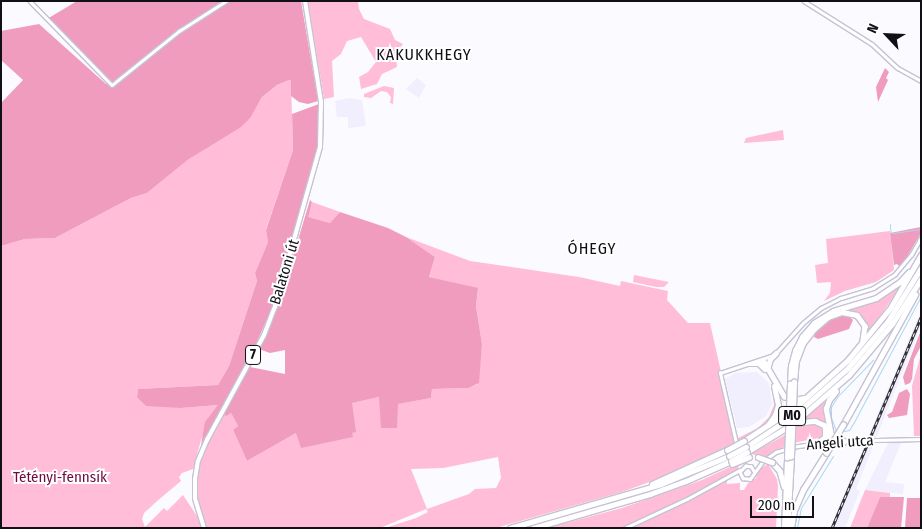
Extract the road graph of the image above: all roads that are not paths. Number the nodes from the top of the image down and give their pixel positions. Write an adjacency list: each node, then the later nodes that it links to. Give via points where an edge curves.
1 (30, 1): 2 (street, via 112,85 179,31)
2 (226, 1)
3 (305, 1): 42 (main road, Balatoni út / 7, via 321,102 320,147 276,307 198,462 194,492)
4 (804, 1): 5 (street, via 872,44 898,68)
5 (921, 82)
6 (921, 238): 12 (street, via 895,274 873,288 821,308)
7 (921, 255): 11 (highway, via 891,307); 18 (highway, via 900,282 876,298 833,311 814,324 795,351 791,366)
8 (921, 268): 30 (highway, M0, via 888,320 848,368)
9 (921, 280): 19 (highway, M0, via 882,337)
10 (921, 284): 41 (highway, bridge)
11 (860, 346): 18 (highway, via 865,329 859,317 846,312 828,317 804,341 796,358); 20 (highway)
12 (776, 353): 13 (street); 15 (highway, via 768,362)
13 (763, 360): 14 (street); 15 (highway)
14 (750, 364): 15 (highway, via 760,364); 16 (street)
15 (767, 369): 20 (highway, via 782,393 791,399 802,399); 24 (highway, via 777,393 778,405 773,419)
16 (728, 371): 17 (street); 17 (street, via 720,373)
17 (722, 381): 29 (street)
18 (792, 383): 31 (highway, bridge)
19 (841, 384): 21 (highway, M0); 23 (highway, via 826,406)
20 (820, 387): 24 (highway)
21 (794, 423): 22 (highway, via 812,420); 30 (highway, M0)
22 (824, 425): 26 (highway); 28 (highway, via 825,434)
23 (830, 429): 26 (highway); 27 (highway)
24 (759, 433): 39 (highway, bridge)
25 (921, 439): 27 (street, Angeli utca)
26 (832, 441): 27 (street, Angeli utca); 28 (street, Angeli utca)
27 (844, 441)
28 (819, 442): 33 (street, Angeli utca, via 787,448)
29 (736, 443)
30 (747, 452): 32 (highway, M0, bridge); 40 (highway, bridge, via 772,462 782,474)
31 (789, 458): 40 (highway); 41 (highway)
32 (731, 460): 39 (highway, M0); 44 (highway, M0, via 650,494)
33 (763, 461): 34 (street, Angeli utca); 36 (street, Angeli utca)
34 (749, 466): 35 (street, Angeli utca); 35 (street, via 742,460); 36 (street)
35 (741, 469): 37 (street); 38 (street)
36 (754, 472): 38 (street, via 748,480)
37 (728, 476): 38 (street); 45 (street)
38 (740, 476)
39 (635, 492): 43 (highway, M0)
40 (785, 502): 46 (highway)
41 (791, 511): 46 (highway)
42 (204, 528)
43 (510, 528)
44 (533, 528)
45 (625, 528)
46 (788, 528)

